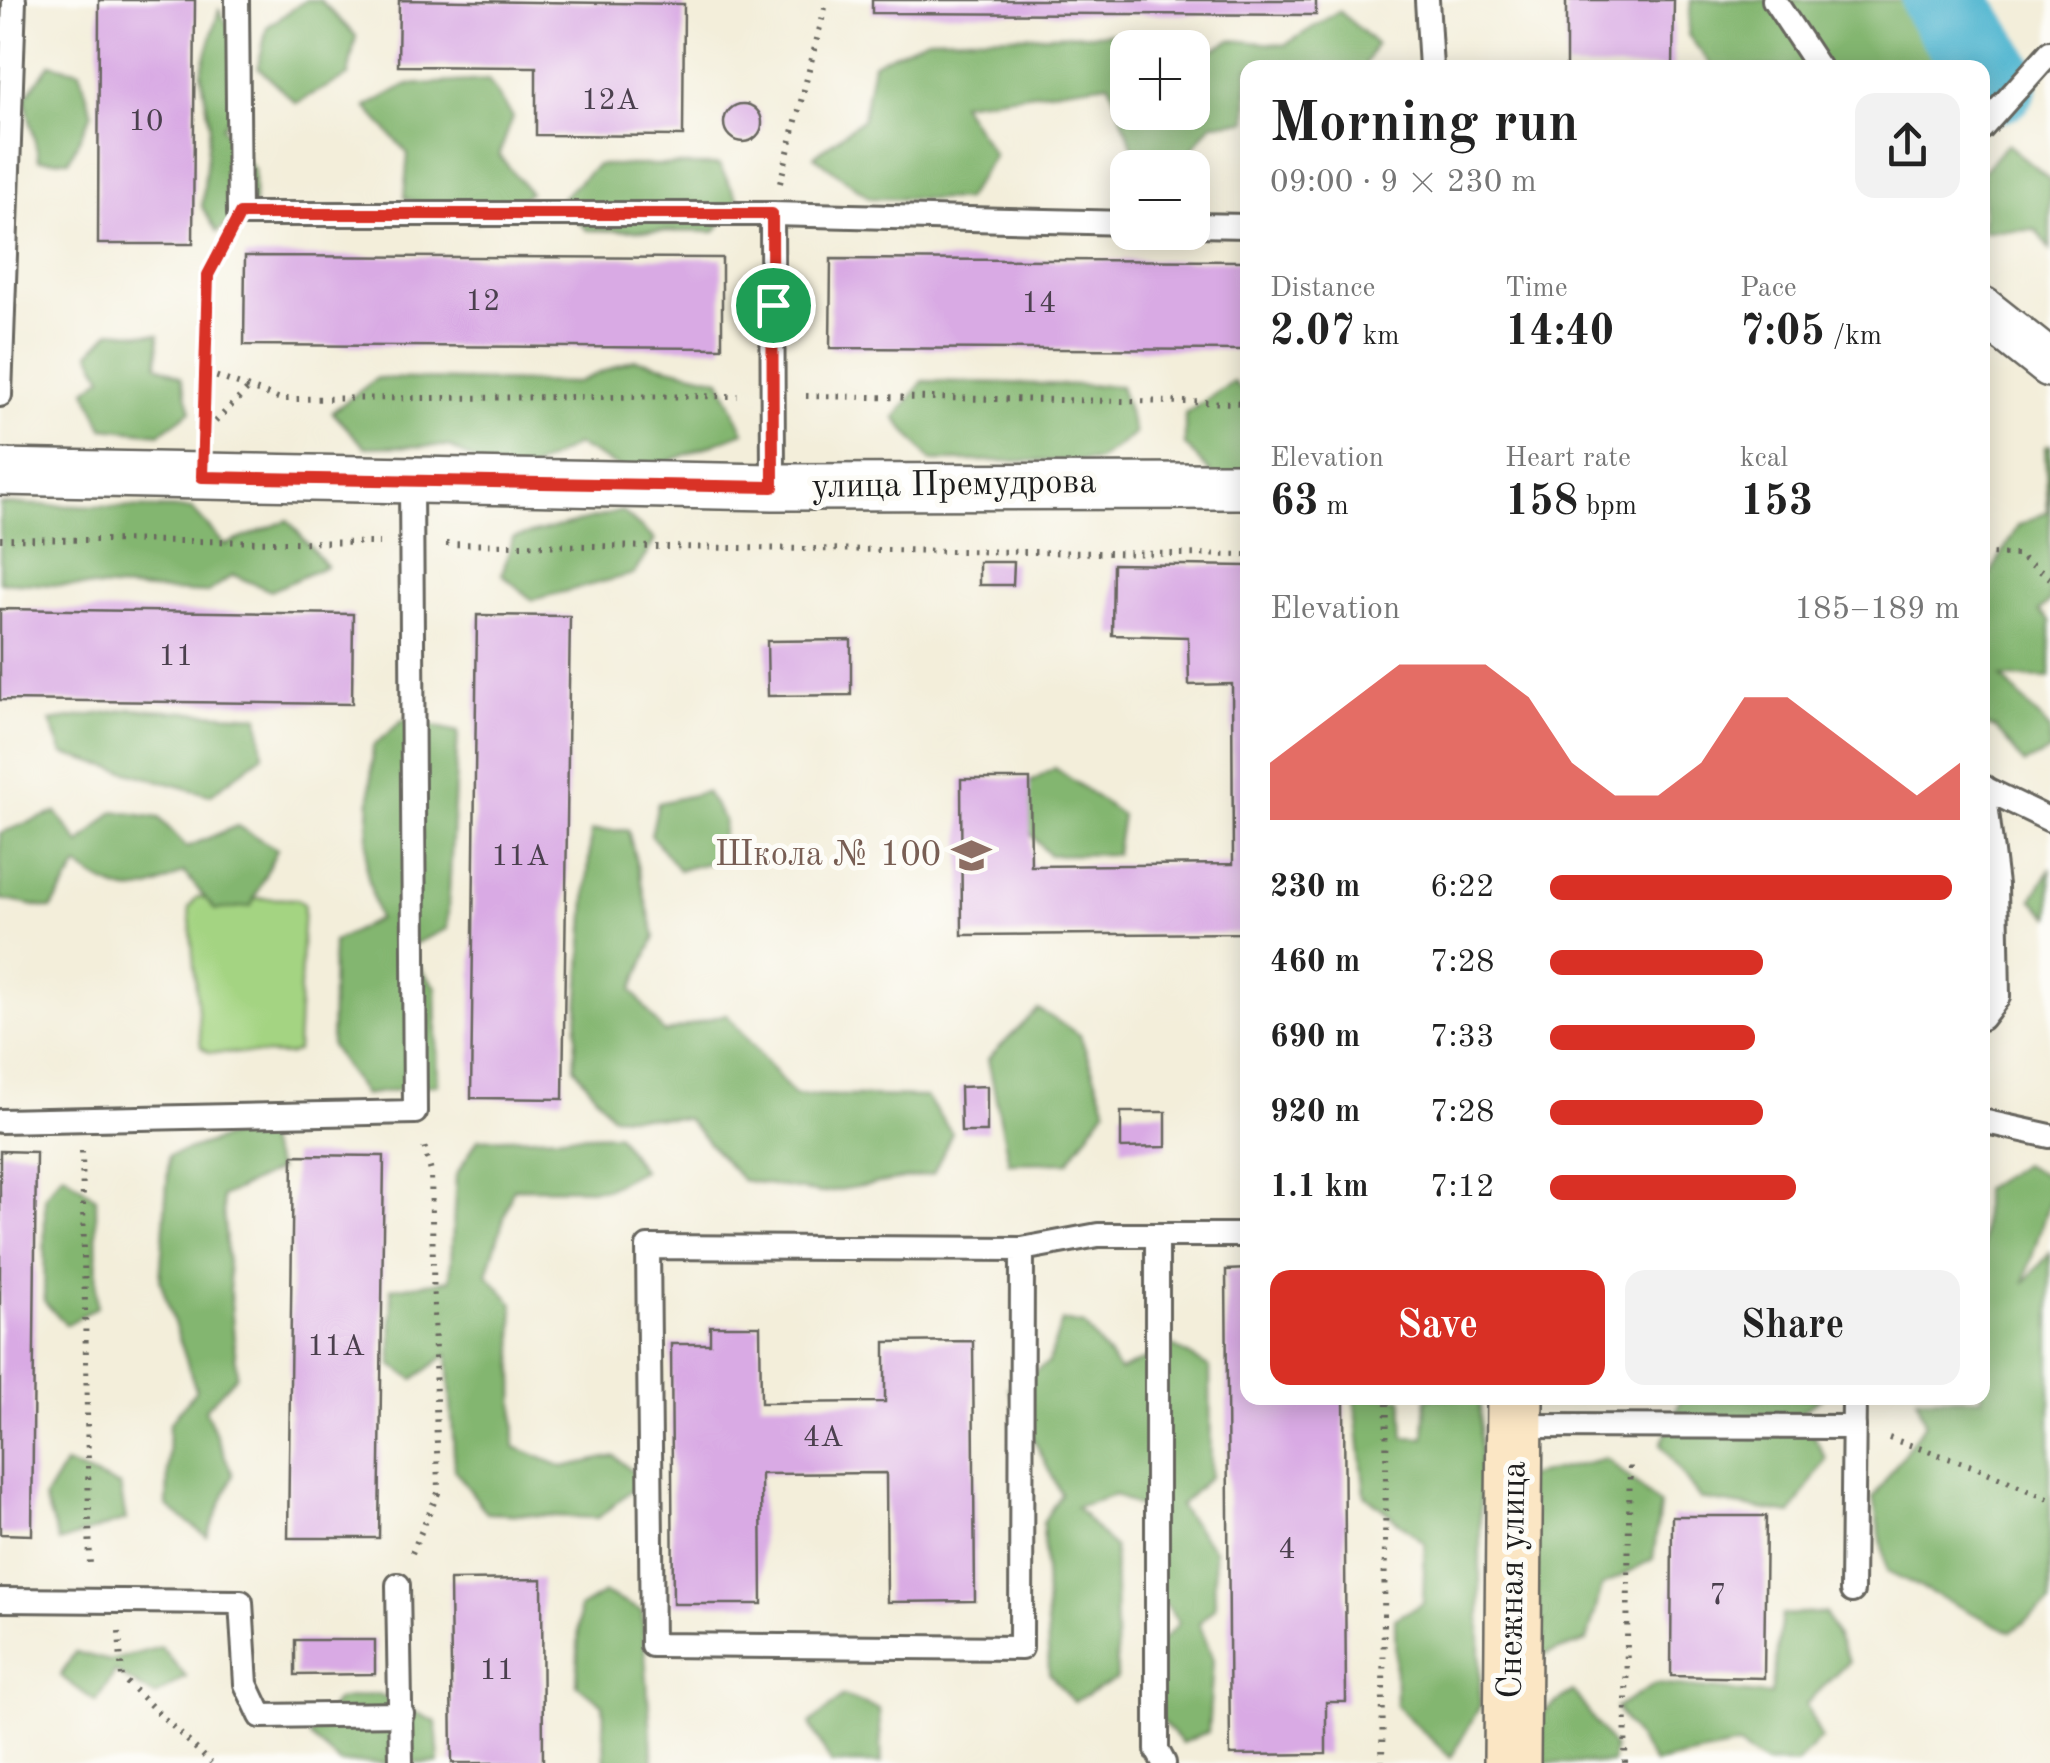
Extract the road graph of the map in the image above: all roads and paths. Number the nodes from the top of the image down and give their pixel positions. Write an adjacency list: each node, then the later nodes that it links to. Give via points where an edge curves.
1 (14, 0): 19 (lane)
2 (237, 0): 10 (lane)
3 (827, 0): 11 (path)
4 (1427, 0): 7 (lane)
5 (1774, 0): 8 (lane)
6 (2050, 52): 9 (lane)
7 (1431, 60)
8 (1815, 60)
9 (1990, 119)
10 (240, 214): 11 (lane); 17 (path, via 208,275)
11 (772, 214): 12 (lane); 20 (lane)
12 (1110, 223)
13 (1210, 225): 14 (lane)
14 (1240, 226)
15 (1990, 316): 16 (street)
16 (2050, 364)
17 (206, 373): 18 (path); 22 (path)
18 (249, 388): 20 (path, via 280,399); 22 (path)
19 (0, 395)
20 (774, 396): 21 (path); 26 (lane)
21 (1240, 403)
22 (203, 455): 23 (street, улица Премудрова); 24 (street, улица Премудрова)
23 (0, 472)
24 (412, 482): 26 (street, улица Премудрова); 28 (lane)
25 (1240, 486): 26 (street, улица Премудрова)
26 (773, 487)
27 (0, 539): 28 (path)
28 (412, 544): 30 (path); 36 (lane)
29 (1990, 554): 31 (path, via 2018,554)
30 (1240, 555)
31 (2050, 578)
32 (1990, 790): 33 (lane)
33 (2050, 820)
34 (1990, 840): 35 (lane, via 1998,998)
35 (1990, 1008)
36 (415, 1112): 37 (lane); 50 (path, via 431,1172 438,1494)
37 (82, 1118): 38 (lane); 53 (path)
38 (0, 1121)
39 (1990, 1123): 40 (lane)
40 (2050, 1136)
41 (1240, 1234): 42 (lane)
42 (1157, 1235): 43 (lane, via 1098,1235); 58 (lane, via 1157,1750)
43 (1022, 1249): 43 (lane, via 648,1246 652,1646 1020,1648)
44 (1387, 1405): 59 (path)
45 (1854, 1405): 48 (lane)
46 (1515, 1412): 47 (lane); 60 (street, Снежная улица)
47 (1631, 1427): 48 (lane); 61 (path)
48 (1854, 1427): 49 (path); 51 (lane)
49 (2050, 1500)
50 (398, 1585): 55 (lane)
51 (1852, 1590)
52 (0, 1600): 53 (lane)
53 (90, 1600): 54 (lane)
54 (118, 1600): 55 (lane, via 242,1602 246,1684 261,1716); 56 (path, via 122,1678)
55 (402, 1714): 57 (lane)
56 (211, 1763)
57 (401, 1763)
58 (1164, 1763)
59 (1382, 1763)
60 (1512, 1763)
61 (1625, 1763)

